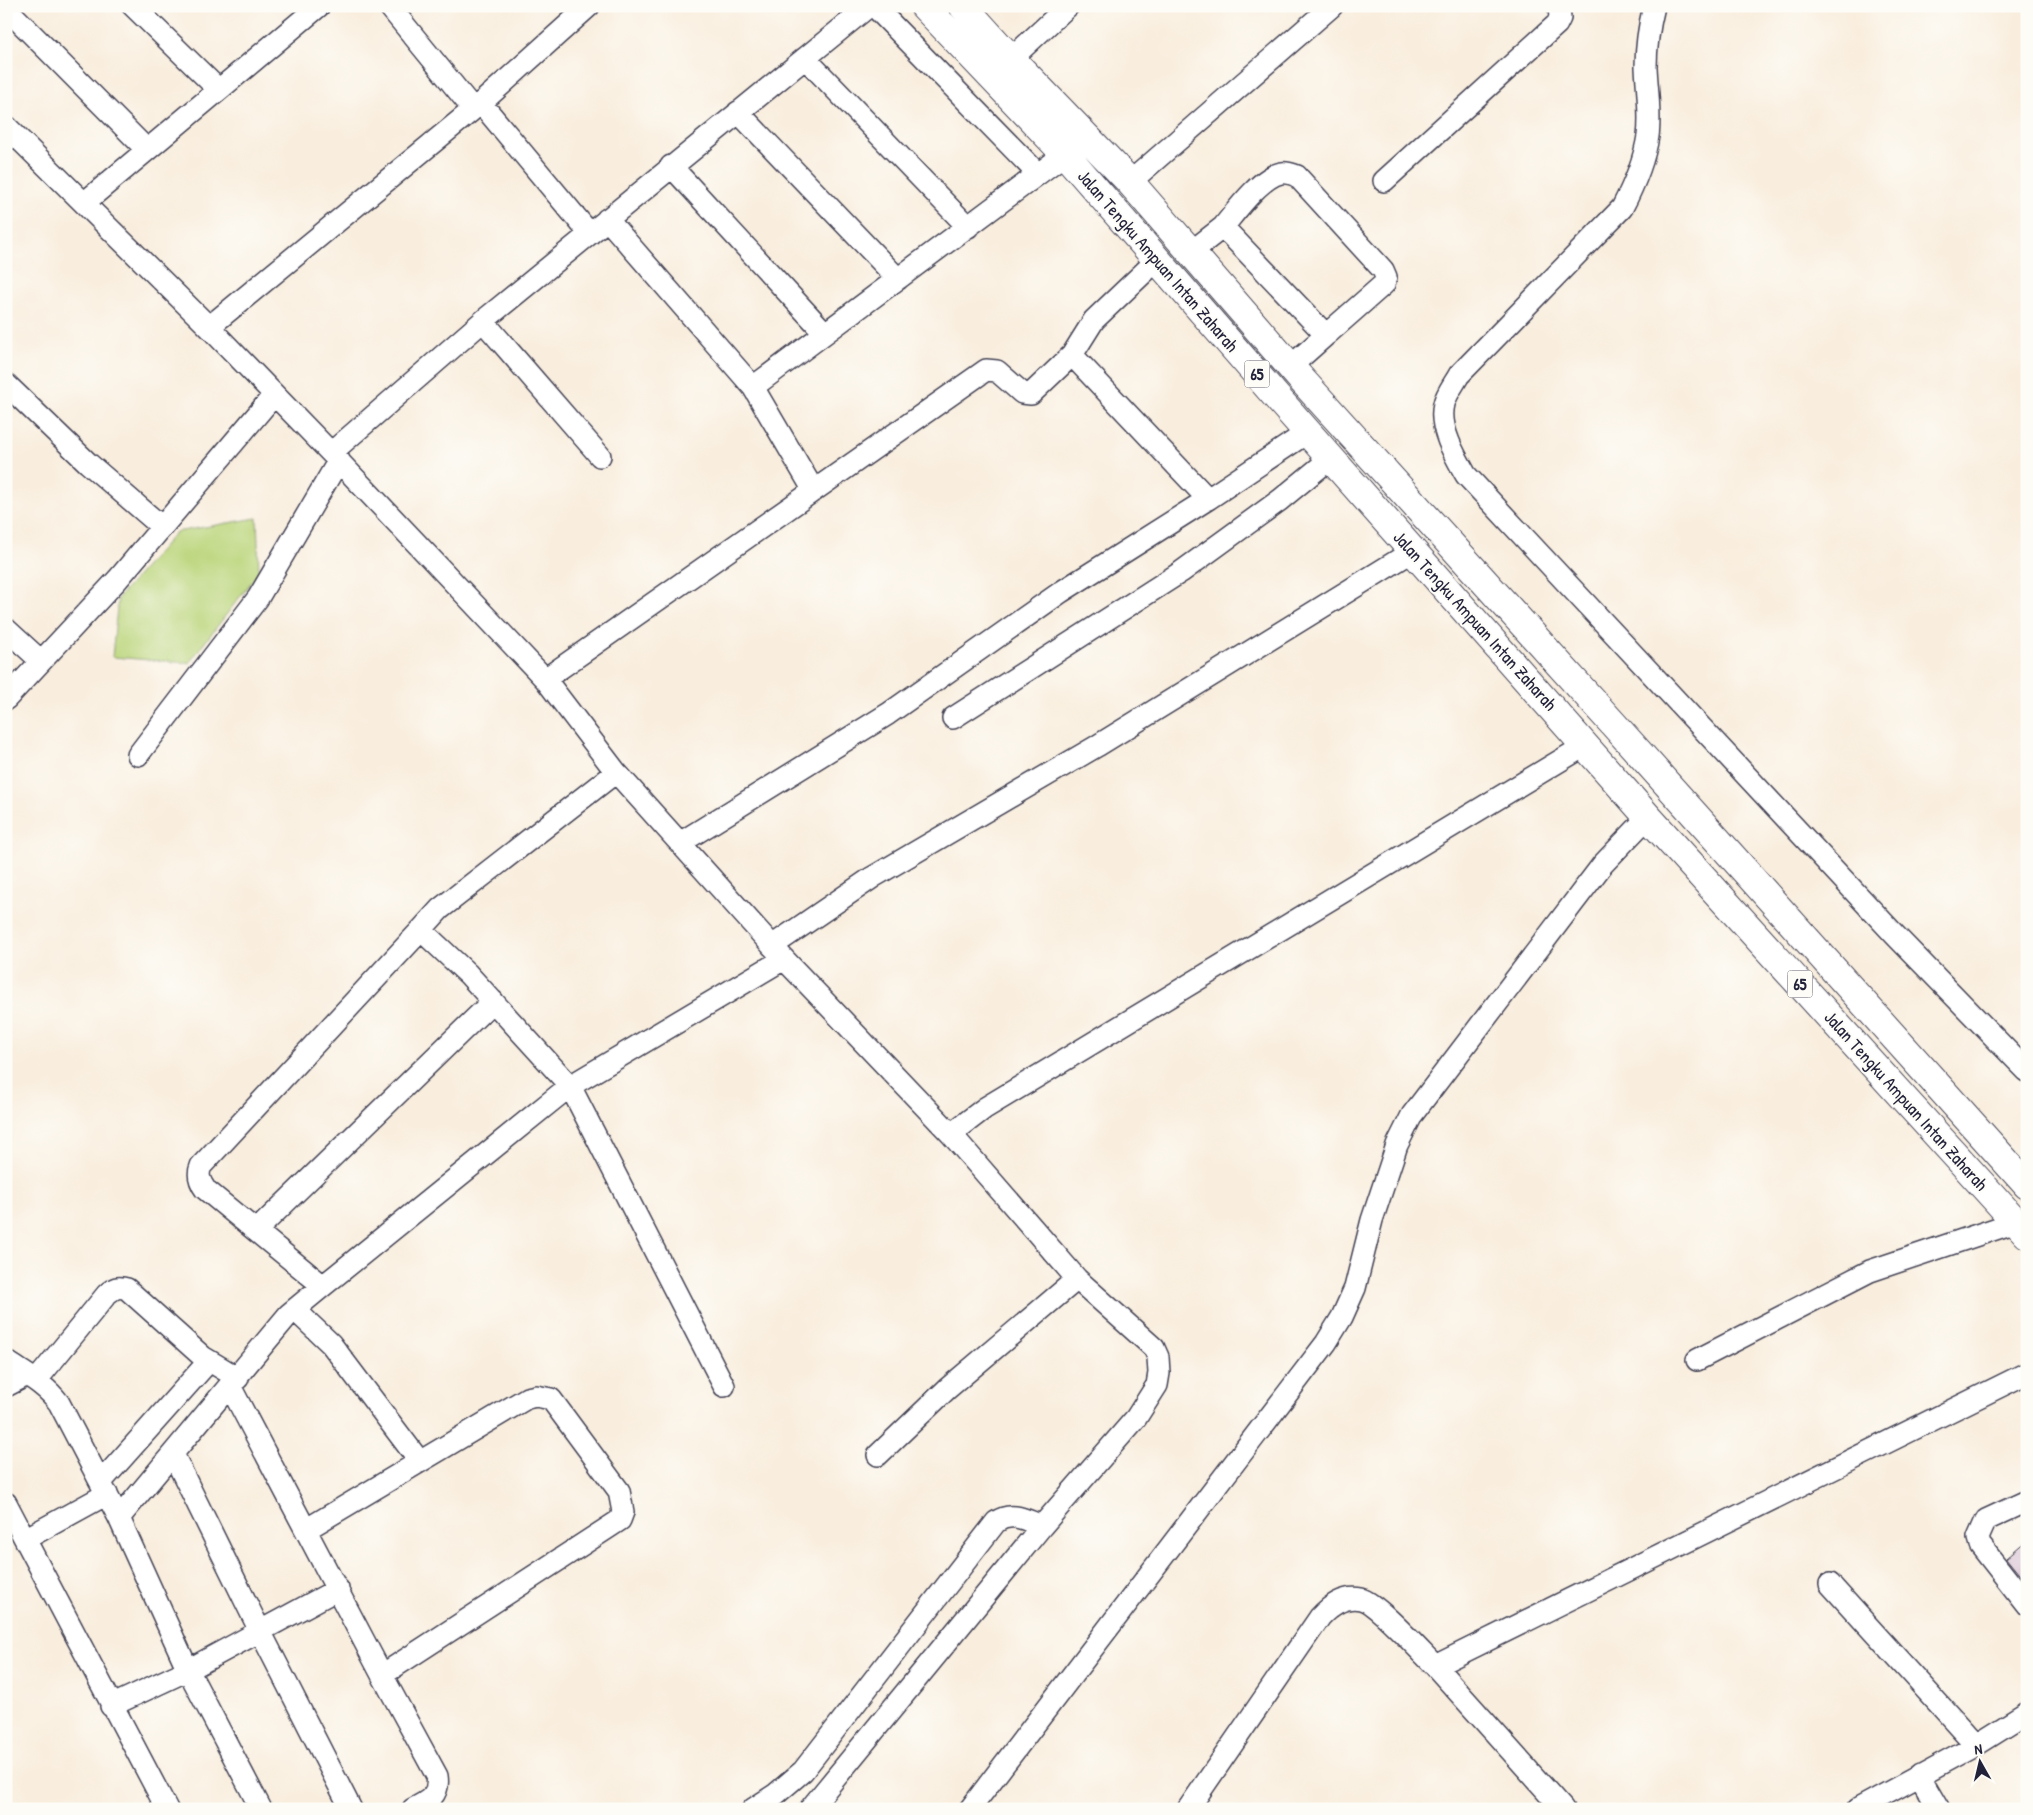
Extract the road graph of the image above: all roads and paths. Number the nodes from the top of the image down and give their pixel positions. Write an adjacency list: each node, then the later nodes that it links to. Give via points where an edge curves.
1 (133, 6): 16 (street)
2 (319, 6): 16 (street)
3 (389, 6): 17 (street)
4 (589, 6): 17 (street)
5 (924, 6): 21 (main road, Jalan Tengku Ampuan Intan Zaharah / 65)
6 (952, 6): 15 (street, via 1002,63 1009,69)
7 (963, 6): 15 (main road, Jalan Tengku Ampuan Intan Zaharah / 65)
8 (1068, 6): 15 (street)
9 (1332, 6): 25 (street)
10 (1559, 6): 24 (street, via 1557,24)
11 (1654, 6): 65 (street, via 1646,65 1648,134 1634,184 1622,208 1459,375 1444,404 1445,430 1452,450 1466,475 1888,928)
12 (6, 8): 20 (street)
13 (866, 8): 14 (street); 23 (street)
14 (805, 58): 18 (street); 29 (street)
15 (1018, 67): 25 (main road, Jalan Tengku Ampuan Intan Zaharah / 65)
16 (219, 90): 20 (street)
17 (477, 106): 30 (street); 35 (street)
18 (738, 112): 22 (street); 33 (street)
19 (6, 126): 26 (street)
20 (147, 150): 26 (street)
21 (1065, 154): 23 (street); 32 (main road, Jalan Tengku Ampuan Intan Zaharah / 65)
22 (671, 166): 27 (street); 36 (street)
23 (1038, 174): 29 (street)
24 (1384, 181)
25 (1130, 182): 31 (main road, Jalan Tengku Ampuan Intan Zaharah / 65)
26 (84, 202): 35 (street)
27 (607, 219): 30 (street); 41 (street)
28 (1222, 226): 31 (street); 37 (street); 37 (street, via 1274,176 1287,172 1297,176 1386,276 1384,284)
29 (968, 227): 33 (street)
30 (590, 234): 34 (street)
31 (1191, 252): 39 (main road, Jalan Tengku Ampuan Intan Zaharah / 65)
32 (1157, 260): 38 (street, via 1094,320); 43 (main road, Jalan Tengku Ampuan Intan Zaharah / 65)
33 (898, 279): 36 (street)
34 (483, 321): 44 (street); 45 (street)
35 (209, 327): 42 (street)
36 (825, 333): 41 (street)
37 (1326, 335): 39 (street)
38 (1072, 355): 47 (street, via 1031,394 1022,393 997,372 986,370); 48 (street)
39 (1290, 367): 56 (main road, Jalan Tengku Ampuan Intan Zaharah / 65)
40 (6, 384): 49 (street)
41 (753, 387): 47 (street)
42 (274, 395): 44 (street); 49 (street)
43 (1308, 432): 46 (main road, Jalan Tengku Ampuan Intan Zaharah / 65); 48 (street)
44 (335, 456): 53 (street); 58 (street, via 258,598)
45 (600, 456)
46 (1331, 458): 50 (main road, Jalan Tengku Ampuan Intan Zaharah / 65); 55 (street, via 1280,500 1181,572)
47 (814, 491): 53 (street)
48 (1208, 500): 61 (street, via 1061,592 888,714)
49 (162, 528): 52 (street)
50 (1413, 551): 57 (main road, Jalan Tengku Ampuan Intan Zaharah / 65); 63 (street, via 1097,746 873,877)
51 (6, 629): 52 (street)
52 (41, 661): 54 (street)
53 (545, 679): 59 (street)
54 (6, 699)
55 (953, 718)
56 (1616, 727): 57 (main road); 68 (main road, Jalan Tengku Ampuan Intan Zaharah / 65)
57 (1586, 745): 60 (main road, Jalan Tengku Ampuan Intan Zaharah / 65); 67 (street, via 985,1108)
58 (138, 755)
59 (616, 772): 61 (street); 62 (street, via 440,909)
60 (1648, 817): 69 (main road, Jalan Tengku Ampuan Intan Zaharah / 65); 109 (street, via 1603,864 1412,1115 1397,1145 1372,1220 1355,1288 1326,1343)
61 (680, 843): 63 (street)
62 (421, 930): 64 (street); 70 (street, via 201,1166 199,1177 205,1189)
63 (778, 953): 66 (street); 67 (street)
64 (493, 1001): 66 (street); 70 (street)
65 (2027, 1071)
66 (570, 1086): 72 (street); 81 (street)
67 (951, 1134): 71 (street)
68 (2027, 1185)
69 (2021, 1228): 74 (street, via 1870,1271)
70 (256, 1231): 72 (street)
71 (1077, 1279): 83 (street, via 947,1390); 89 (street, via 1154,1348 1159,1373 1157,1385 1136,1418)
72 (323, 1286): 73 (street)
73 (295, 1310): 79 (street); 84 (street, via 331,1344)
74 (1697, 1360)
75 (6, 1361): 78 (street)
76 (209, 1361): 78 (street, via 127,1288 121,1287 107,1294); 79 (street); 85 (street)
77 (2027, 1373): 96 (street)
78 (32, 1378): 80 (street); 85 (street, via 51,1392 59,1403)
79 (234, 1382): 82 (street); 90 (street)
80 (6, 1386)
81 (724, 1386)
82 (173, 1454): 88 (street); 95 (street)
83 (878, 1455)
84 (420, 1462): 90 (street); 98 (street, via 526,1398 543,1396 551,1399 619,1491 623,1512 620,1520)
85 (104, 1488): 88 (street); 91 (street)
86 (2027, 1500): 94 (street, via 1986,1520 1978,1538 1980,1545)
87 (6, 1503): 91 (street)
88 (119, 1518): 97 (street)
89 (1042, 1526): 107 (street, via 1013,1516 996,1522 803,1771); 108 (street)
90 (306, 1529): 93 (street)
91 (25, 1539): 99 (street)
92 (1830, 1584): 101 (street)
93 (338, 1589): 95 (street); 98 (street)
94 (2027, 1605)
95 (260, 1631): 97 (street); 105 (street)
96 (1435, 1666): 110 (street, via 1374,1606 1361,1599 1350,1599 1330,1607); 111 (street)
97 (188, 1670): 99 (street); 104 (street)
98 (382, 1675): 106 (street, via 437,1776 439,1786 436,1794)
99 (112, 1706): 103 (street)
100 (2027, 1713): 101 (street)
101 (1976, 1745): 102 (street)
102 (1919, 1775): 112 (street); 113 (street)
103 (167, 1809)
104 (261, 1809)
105 (351, 1809)
106 (413, 1809)
107 (753, 1809)
108 (810, 1809)
109 (970, 1809)
110 (1188, 1809)
111 (1563, 1809)
112 (1858, 1809)
113 (1938, 1809)

